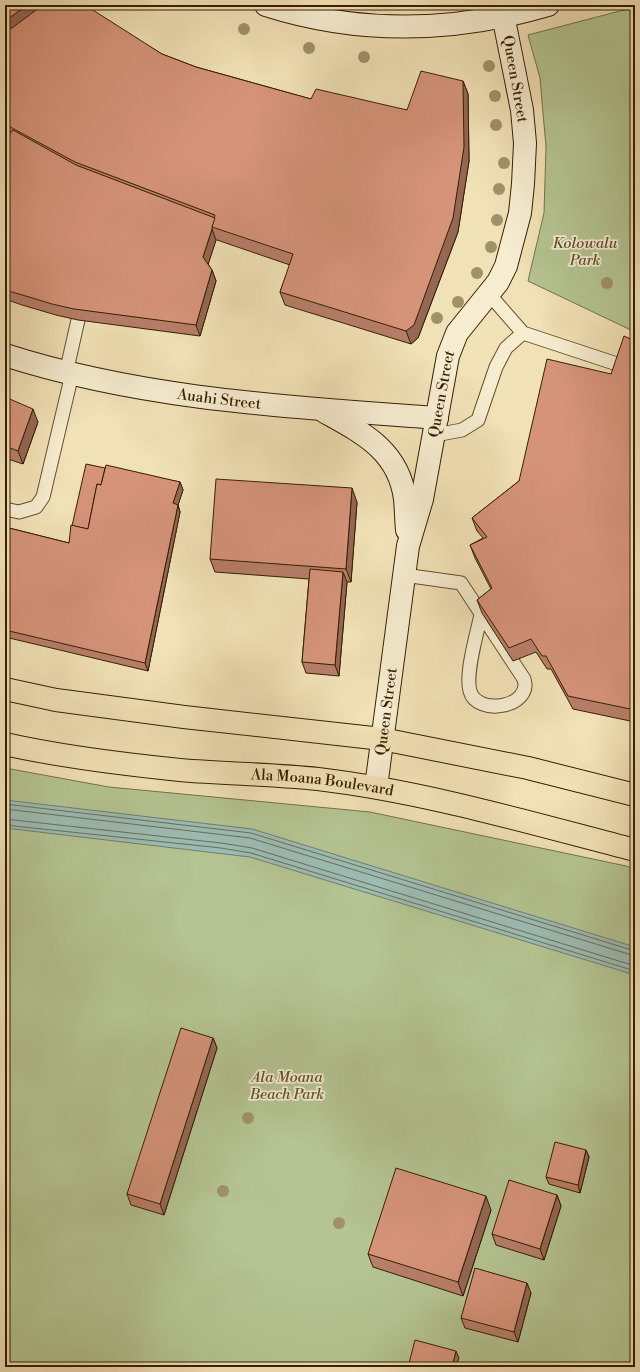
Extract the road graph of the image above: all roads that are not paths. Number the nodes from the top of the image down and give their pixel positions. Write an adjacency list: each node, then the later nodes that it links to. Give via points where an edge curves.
1 (266, 5): 3 (street, Queen Street, via 291,13 351,24 416,28 471,22)
2 (548, 5): 3 (street, Queen Street)
3 (502, 11): 4 (street, Queen Street, via 522,110 525,143 520,213 506,266)
4 (489, 294): 6 (lane); 11 (street, Queen Street, via 457,333 448,356)
5 (78, 320): 9 (lane)
6 (523, 333): 8 (lane); 11 (lane, via 506,348 496,368 478,420 462,430)
7 (5, 355): 9 (street, Auahi Street)
8 (623, 366)
9 (69, 373): 10 (street, Auahi Street, via 188,397); 12 (lane, via 43,497 36,507 18,512)
10 (319, 409): 11 (street, Auahi Street); 13 (street, via 366,435 385,452 395,468 404,493)
11 (436, 427): 13 (street, Queen Street, via 422,500)
12 (5, 509)
13 (408, 546): 14 (street, Queen Street)
14 (404, 575): 15 (lane, via 461,583); 17 (street, Queen Street)
15 (481, 615): 15 (lane, via 469,680 470,691 474,699 483,704 507,705 524,694 526,685)
16 (5, 689): 17 (main road, via 79,703 184,717)
17 (382, 739): 19 (street, Queen Street); 20 (main road, via 528,768)
18 (5, 744): 19 (main road, Ala Moana Boulevard, via 45,753 180,770 318,779)
19 (376, 787): 21 (main road, Ala Moana Boulevard, via 491,812)
20 (635, 795)
21 (635, 850)

